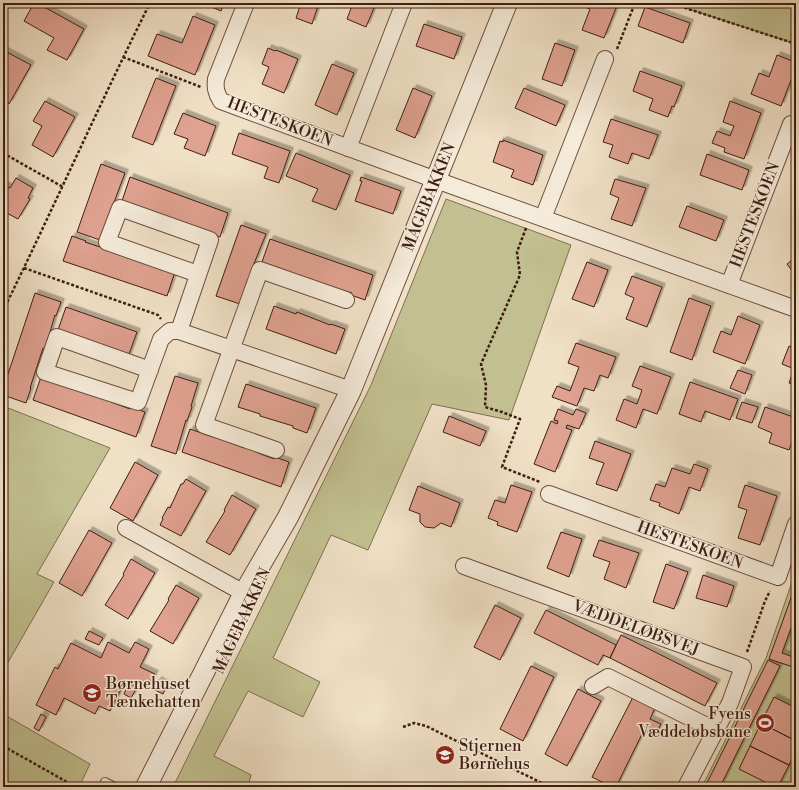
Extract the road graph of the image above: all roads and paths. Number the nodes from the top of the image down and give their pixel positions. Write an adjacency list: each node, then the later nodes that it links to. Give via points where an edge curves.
1 (150, 3): 8 (path)
2 (246, 3): 10 (street, HESTESKOEN, via 216,79)
3 (404, 3): 12 (street, HESTESKOEN)
4 (506, 3): 14 (street, MÅGEBAKKEN)
5 (635, 3): 9 (path, via 615,54)
6 (670, 3): 7 (path)
7 (796, 44)
8 (123, 57): 10 (path); 15 (path)
9 (605, 59): 16 (street)
10 (217, 94): 12 (street, HESTESKOEN, via 227,104)
11 (791, 124): 19 (street, HESTESKOEN)
12 (348, 148): 14 (street, HESTESKOEN)
13 (3, 153): 15 (path)
14 (436, 180): 16 (street, HESTESKOEN); 26 (street, MÅGEBAKKEN)
15 (63, 187): 17 (path)
16 (537, 216): 19 (street, HESTESKOEN); 28 (path, via 517,252 520,275 481,364 486,385 485,407 520,419 502,467 546,485)
17 (24, 268): 22 (path); 23 (path, via 158,315)
18 (198, 274): 18 (street, via 210,240 120,208 107,242); 23 (street)
19 (729, 285): 21 (street, HESTESKOEN)
20 (346, 300): 24 (street, via 260,270)
21 (796, 309)
22 (3, 311)
23 (174, 331): 24 (street); 25 (street, via 161,339)
24 (232, 349): 26 (street); 27 (street, via 204,425)
25 (150, 370): 25 (street, via 57,337 45,372 138,402)
26 (351, 390): 29 (street, MÅGEBAKKEN)
27 (276, 450)
28 (549, 494): 33 (street, HESTESKOEN)
29 (288, 517): 34 (street, MÅGEBAKKEN); 44 (street, MÅGEBAKKEN, via 255,599)
30 (796, 524): 33 (street)
31 (126, 528): 34 (street, MÅGEBAKKEN)
32 (464, 566): 35 (street, VÆDDELØBSVEJ)
33 (778, 577): 35 (path, via 765,601)
34 (244, 593): 43 (street, MÅGEBAKKEN)
35 (743, 667): 38 (street, via 730,703)
36 (593, 686): 38 (street, via 608,677)
37 (403, 727): 45 (path, via 414,723 426,726)
38 (715, 730): 46 (street)
39 (3, 746): 41 (path)
40 (105, 782): 42 (lane)
41 (76, 787)
42 (114, 787)
43 (146, 787)
44 (161, 787)
45 (550, 787)
46 (686, 787)

